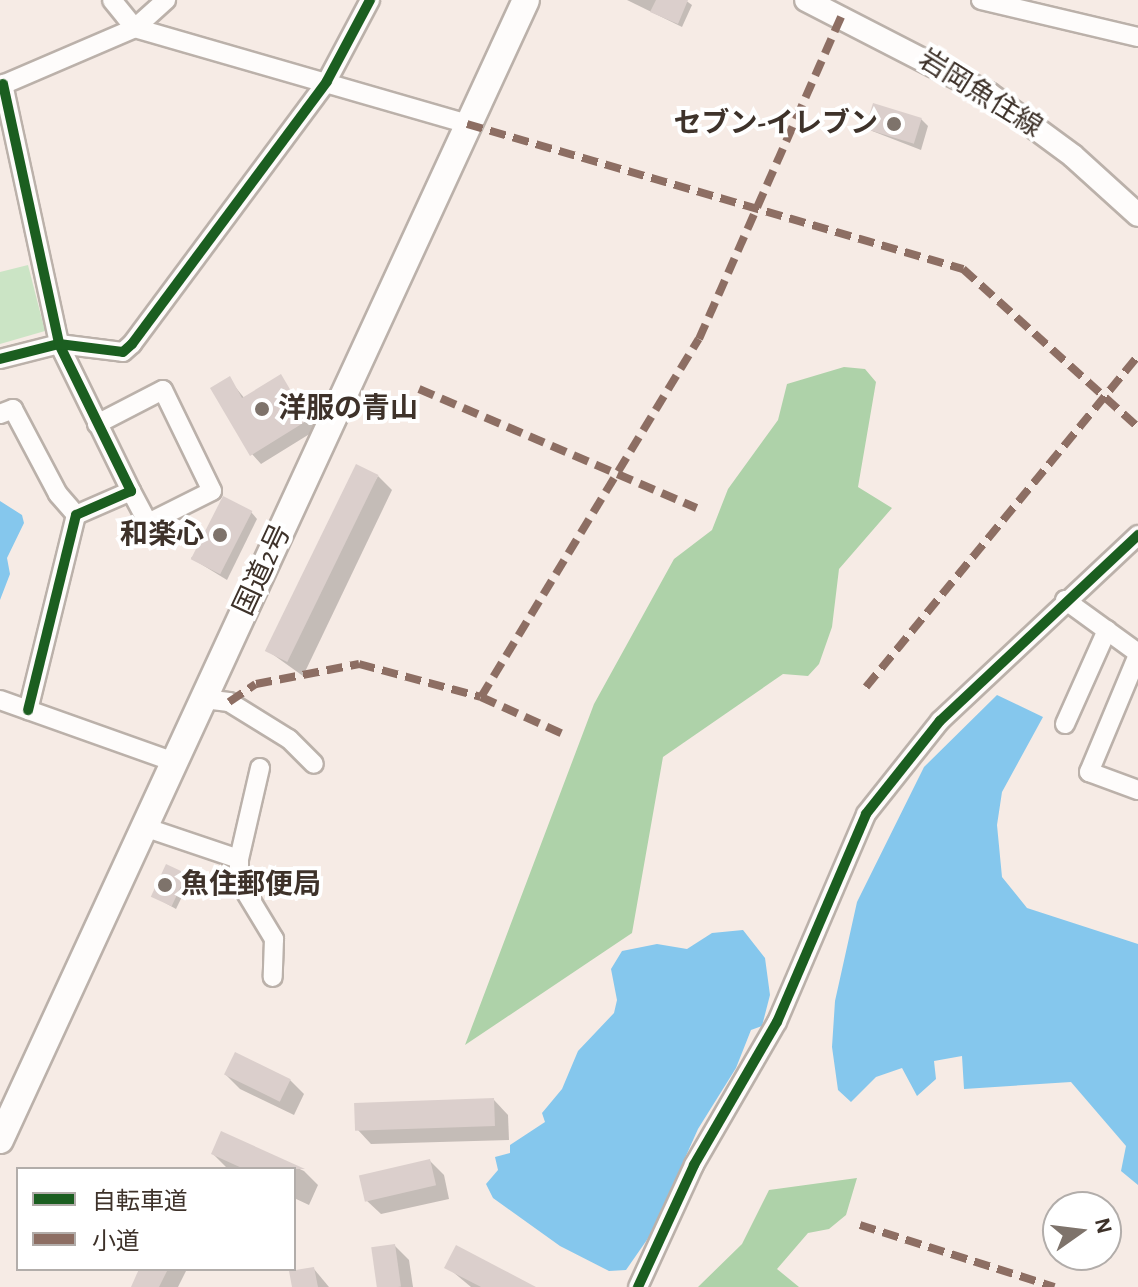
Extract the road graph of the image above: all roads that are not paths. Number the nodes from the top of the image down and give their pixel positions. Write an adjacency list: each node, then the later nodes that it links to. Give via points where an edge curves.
1 (112, 0): 7 (street)
2 (166, 0): 7 (street)
3 (370, 0): 9 (street)
4 (526, 0): 11 (highway, 国道2号)
5 (806, 0): 12 (main road, 岩岡魚住線, via 980,88 1073,156)
6 (981, 0): 8 (street)
7 (135, 28): 9 (street); 10 (street)
8 (1138, 37)
9 (327, 81): 11 (street); 13 (street, via 132,344 123,352)
10 (2, 85): 13 (street)
11 (467, 124): 23 (highway, 国道2号)
12 (1138, 215)
13 (59, 344): 14 (street); 16 (street)
14 (0, 359)
15 (0, 414): 18 (street, via 13,409 58,494)
16 (97, 424): 17 (street); 17 (street, via 163,390 212,491 148,523)
17 (131, 491): 18 (street)
18 (76, 515): 25 (street)
19 (1138, 535): 20 (street)
20 (1065, 600): 21 (street); 35 (street, via 940,721 866,814 777,1022 694,1165)
21 (1107, 630): 22 (street); 26 (street)
22 (1138, 654): 30 (street, via 1089,772)
23 (204, 699): 27 (highway, 国道2号); 28 (street, via 229,702 289,739)
24 (0, 700): 25 (street)
25 (28, 710): 27 (street)
26 (1065, 724)
27 (174, 762): 31 (highway, 国道2号)
28 (314, 764)
29 (260, 768): 32 (street)
30 (1138, 790)
31 (144, 827): 32 (street); 34 (highway, 国道2号)
32 (239, 859): 33 (street, via 239,881 274,939)
33 (273, 977)
34 (0, 1140)
35 (638, 1287)

